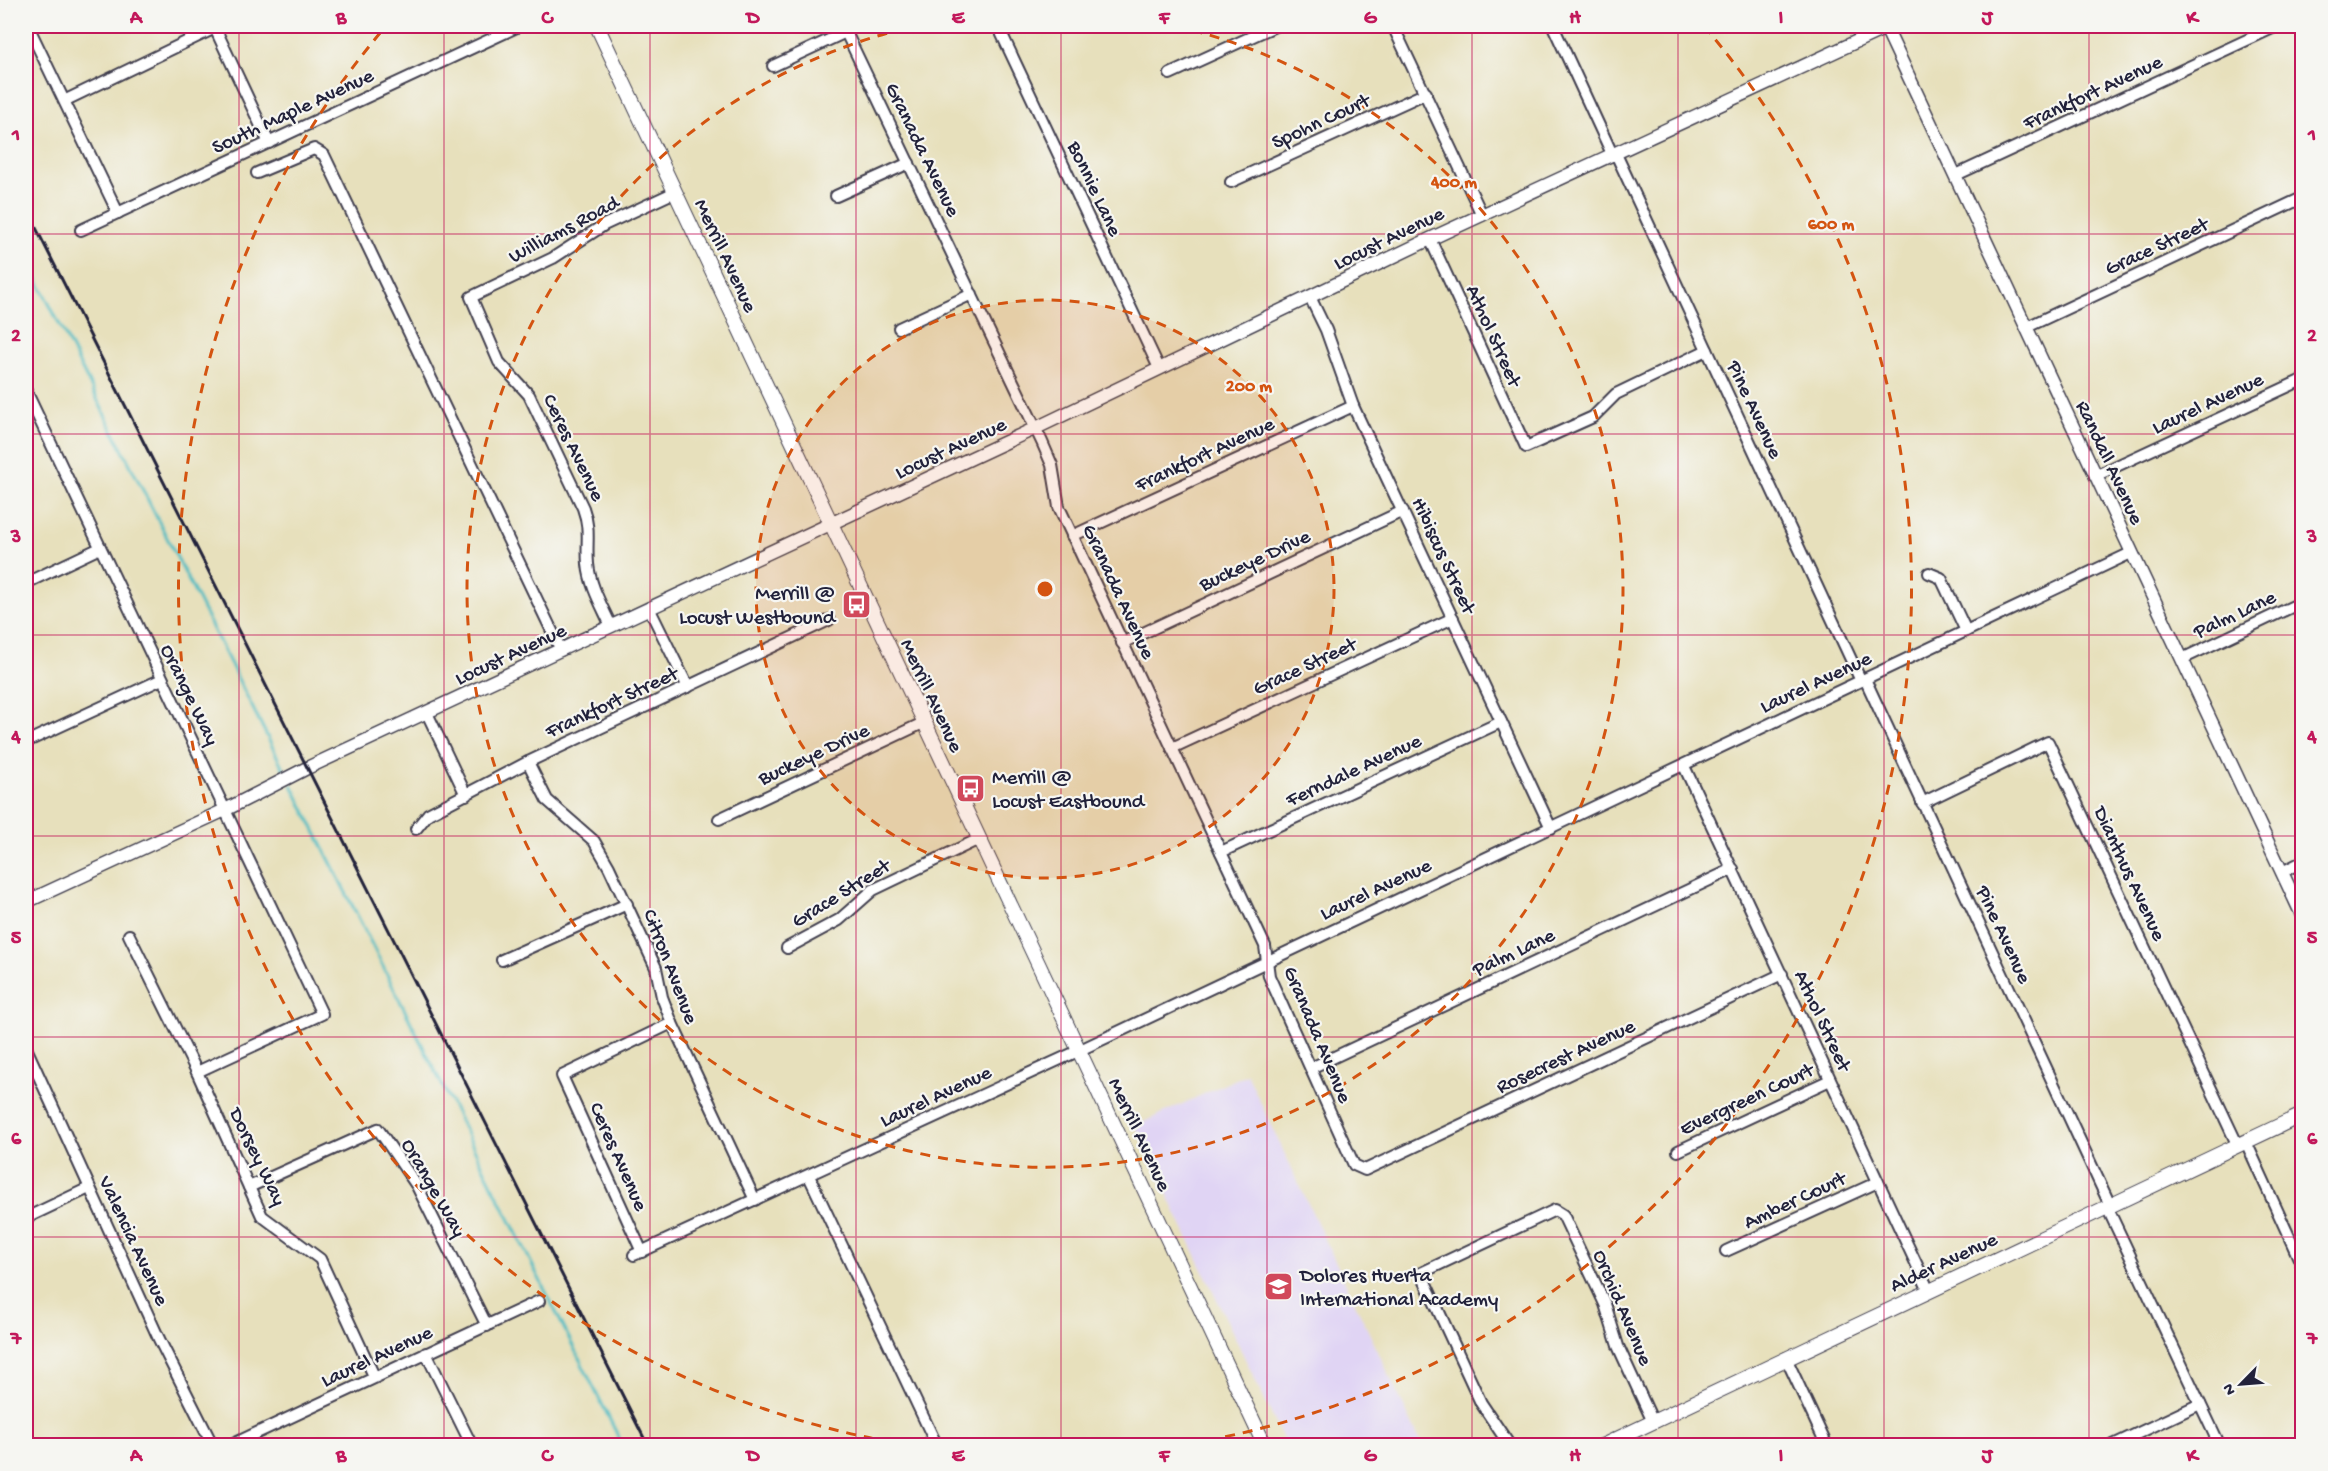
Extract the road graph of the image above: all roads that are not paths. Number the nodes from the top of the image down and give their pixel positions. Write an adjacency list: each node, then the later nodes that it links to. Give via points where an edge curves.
1 (28, 26): 15 (street)
2 (519, 26): 16 (street, South Maple Avenue)
3 (597, 26): 22 (main road, Merrill Avenue)
4 (998, 26): 35 (street, Bonnie Lane)
5 (1275, 26): 13 (street)
6 (1393, 26): 14 (street)
7 (1552, 26): 17 (street, Pine Avenue)
8 (1887, 26): 17 (street, Locust Avenue); 20 (street, Randall Avenue)
9 (2277, 26): 20 (street, Frankfort Avenue)
10 (214, 27): 15 (street); 16 (street)
11 (845, 29): 12 (street); 18 (street, Granada Avenue)
12 (773, 66)
13 (1170, 74)
14 (1426, 93): 21 (street, Spohn Court); 26 (street)
15 (66, 100): 25 (street)
16 (268, 143): 25 (street, South Maple Avenue)
17 (1614, 155): 26 (street, Locust Avenue); 34 (street, Pine Avenue)
18 (909, 162): 23 (street); 29 (street, Granada Avenue)
19 (257, 173): 57 (street, via 311,150 324,156)
20 (1956, 175): 32 (street, Randall Avenue)
21 (1231, 182)
22 (675, 192): 30 (street, Williams Road, via 604,225 553,258); 44 (main road, Merrill Avenue)
23 (836, 196)
24 (2302, 198): 32 (street, Grace Street)
25 (118, 213): 27 (street, South Maple Avenue)
26 (1482, 215): 28 (street, Locust Avenue)
27 (81, 230)
28 (1430, 239): 31 (street, Locust Avenue); 34 (street, Athol Street, via 1526,447 1593,417 1616,394)
29 (972, 294): 33 (street); 41 (street, Granada Avenue)
30 (471, 297): 54 (street, Ceres Avenue, via 499,362 529,395 583,508 589,524 591,582)
31 (1310, 297): 35 (street, Locust Avenue); 38 (street, Hibiscus Street)
32 (2027, 327): 42 (street, Randall Avenue)
33 (899, 328)
34 (1707, 350): 60 (street, Pine Avenue)
35 (1159, 368): 41 (street, Locust Avenue)
36 (2302, 380): 42 (street, Laurel Avenue)
37 (26, 391): 39 (street, Orange Way)
38 (1353, 406): 43 (street, Hibiscus Street); 45 (street, Frankfort Avenue)
39 (37, 415): 40 (street); 46 (street, Orange Way)
40 (26, 420)
41 (1036, 428): 44 (street, Locust Avenue); 45 (street, Granada Avenue, via 1052,465 1059,507)
42 (2096, 476): 47 (street, Randall Avenue)
43 (1403, 511): 52 (street, Hibiscus Street); 56 (street, Buckeye Drive)
44 (830, 524): 51 (street, Locust Avenue); 64 (main road, Merrill Avenue)
45 (1072, 536): 56 (street, Granada Avenue)
46 (100, 548): 49 (street); 59 (street, Orange Way)
47 (2131, 553): 55 (street, Laurel Avenue); 58 (street, Randall Avenue)
48 (1929, 573): 55 (street, via 1941,578)
49 (26, 583)
50 (2302, 602): 58 (street, Palm Lane)
51 (649, 608): 54 (street, Locust Avenue); 61 (street)
52 (1453, 618): 63 (street, Hibiscus Street); 66 (street, Grace Street)
53 (829, 620): 61 (street, Frankfort Street)
54 (611, 626): 57 (street, Locust Avenue)
55 (1966, 631): 60 (street, Laurel Avenue)
56 (1122, 643): 66 (street, Granada Avenue)
57 (561, 650): 62 (street, Locust Avenue)
58 (2182, 659): 79 (street, Randall Avenue)
59 (162, 679): 65 (street); 71 (street, Orange Way)
60 (1863, 680): 68 (street, Laurel Avenue); 70 (street, Pine Avenue)
61 (688, 687): 67 (street, Frankfort Street)
62 (427, 713): 69 (street); 71 (street, Locust Avenue)
63 (1501, 722): 73 (street, Hibiscus Street); 76 (street, Ferndale Avenue)
64 (923, 723): 72 (street, Buckeye Drive); 75 (main road, Merrill Avenue)
65 (26, 742)
66 (1172, 748): 76 (street, Granada Avenue)
67 (528, 762): 69 (street, Frankfort Street); 81 (street, Citron Avenue, via 547,800 594,841)
68 (1684, 766): 73 (street, Laurel Avenue); 78 (street, Athol Street)
69 (465, 795): 74 (street, Frankfort Street, via 428,814)
70 (1922, 803): 95 (street, Dianthus Avenue, via 2048,742); 103 (street, Pine Avenue)
71 (225, 810): 80 (street, Locust Avenue); 92 (street, Orange Way, via 322,1014)
72 (719, 819)
73 (1551, 828): 85 (street, Laurel Avenue)
74 (416, 829)
75 (979, 839): 84 (street, Grace Street, via 873,890 839,920); 90 (main road, Merrill Avenue)
76 (1221, 852): 85 (street, Granada Avenue, via 1265,946)
77 (2302, 862): 79 (street)
78 (1733, 869): 87 (street, Athol Street); 91 (street, Palm Lane)
79 (2282, 872): 82 (street, Randall Avenue)
80 (26, 902)
81 (627, 904): 86 (street); 88 (street, Citron Avenue, via 656,968)
82 (2302, 915)
83 (129, 935): 92 (street, Dorsey Way)
84 (787, 948)
85 (1267, 959): 90 (street, Laurel Avenue); 91 (street, Granada Avenue, via 1269,976)
86 (502, 960)
87 (1782, 975): 93 (street, Athol Street); 97 (street, Rosecrest Avenue)
88 (672, 1023): 102 (street, Citron Avenue); 106 (street, Ceres Avenue, via 562,1076)
89 (26, 1048): 101 (street, Valencia Avenue)
90 (1078, 1051): 98 (street, Laurel Avenue); 120 (main road, Merrill Avenue)
91 (1311, 1068): 97 (street, Granada Avenue, via 1354,1165)
92 (197, 1072): 100 (street, Dorsey Way)
93 (1830, 1080): 96 (street, Evergreen Court); 99 (street, Athol Street)
94 (2302, 1115): 95 (main road, Alder Avenue)
95 (2242, 1144): 103 (main road, Alder Avenue); 107 (street)
96 (1678, 1152)
97 (1365, 1170)
98 (809, 1176): 102 (street, Laurel Avenue); 119 (street)
99 (1878, 1182): 105 (street, Amber Court); 108 (street, Athol Street)
100 (249, 1187): 110 (street, Orange Way, via 378,1130 417,1186); 113 (street, Dorsey Way, via 262,1216 320,1259)
101 (89, 1188): 104 (street); 116 (street, Valencia Avenue)
102 (755, 1200): 106 (street, Laurel Avenue)
103 (2109, 1206): 108 (main road, Alder Avenue); 114 (street, Pine Avenue)
104 (26, 1218)
105 (1726, 1251)
106 (638, 1254)
107 (2302, 1265)
108 (1929, 1291): 112 (main road, Alder Avenue)
109 (539, 1300): 110 (street, Laurel Avenue)
110 (487, 1326): 111 (street, Laurel Avenue)
111 (426, 1353): 113 (street, Laurel Avenue); 118 (street)
112 (1786, 1358): 115 (main road, Alder Avenue); 123 (street)
113 (374, 1376): 117 (street, Laurel Avenue)
114 (2200, 1404): 124 (street); 125 (street, Pine Avenue)
115 (1653, 1422): 121 (street, Orchid Avenue, via 1618,1346 1596,1284 1563,1215 1555,1210 1421,1273 1481,1403); 122 (main road, Alder Avenue)
116 (213, 1446)
117 (229, 1446)
118 (472, 1446)
119 (938, 1446)
120 (1265, 1446)
121 (1510, 1446)
122 (1602, 1446)
123 (1827, 1446)
124 (2111, 1446)
125 (2220, 1446)

